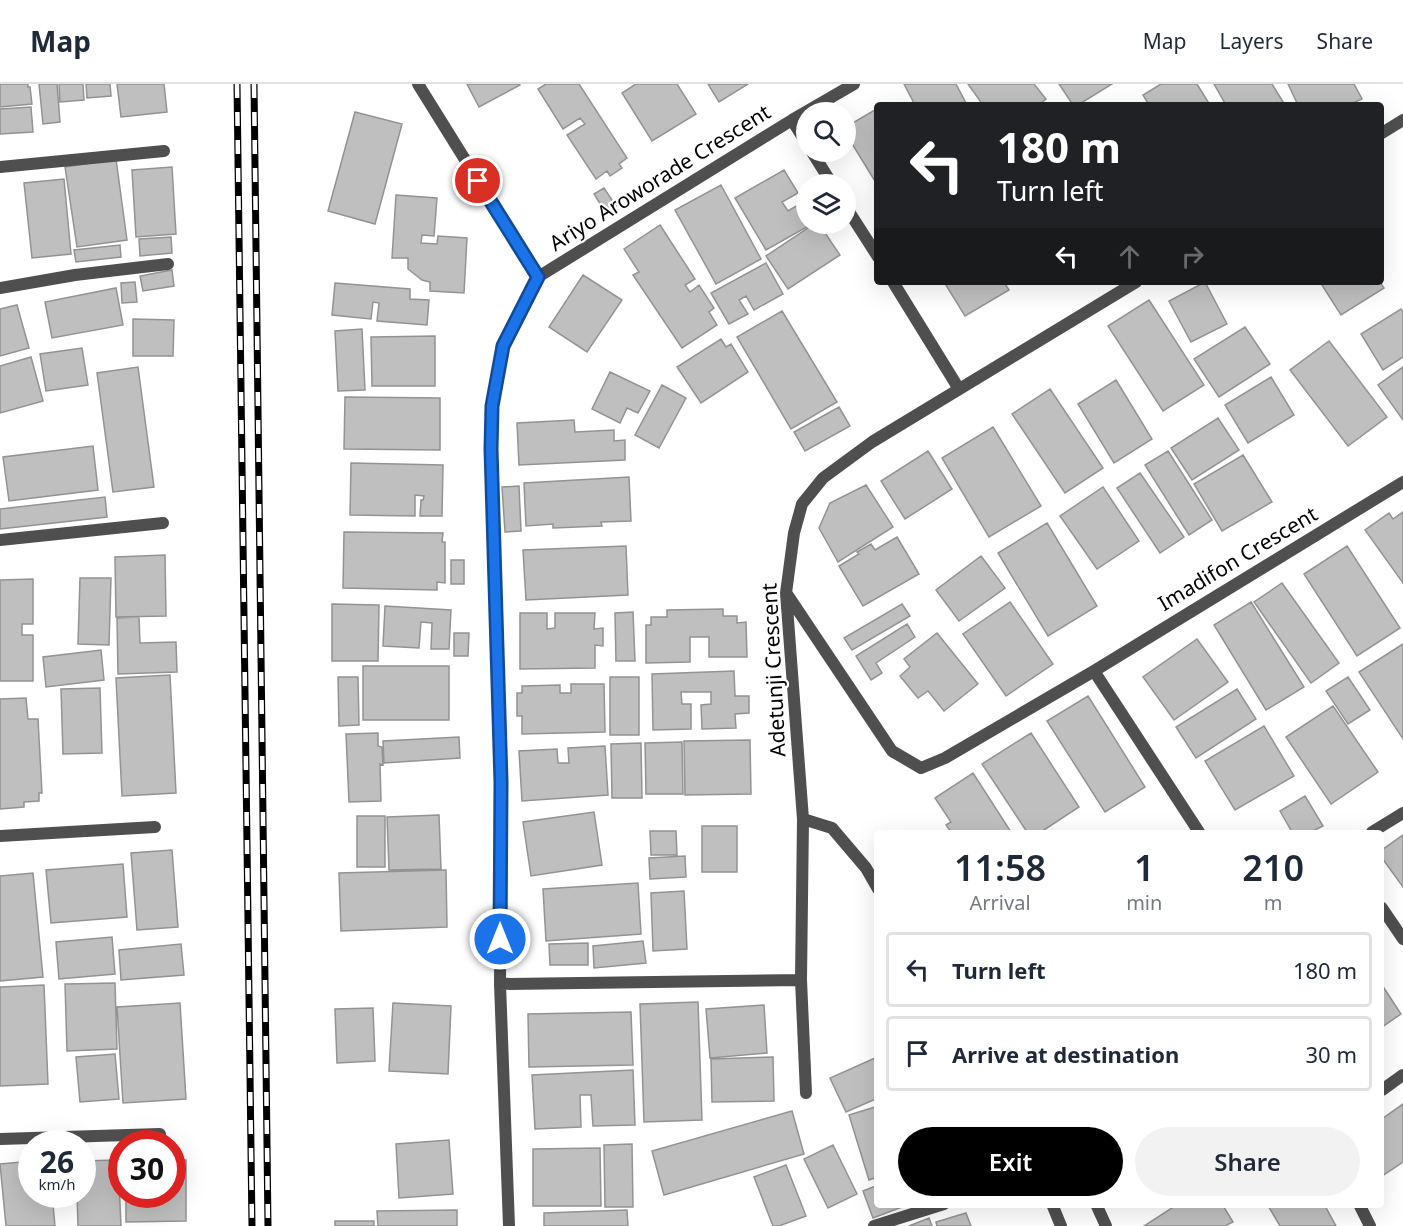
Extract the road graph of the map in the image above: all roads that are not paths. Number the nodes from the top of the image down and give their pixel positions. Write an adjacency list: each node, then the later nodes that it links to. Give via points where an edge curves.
1 (418, 84): 12 (street)
2 (854, 84): 3 (street, Ariyo Aroworade Crescent)
3 (792, 120): 5 (street); 12 (street, Ariyo Aroworade Crescent)
4 (1403, 120): 6 (street)
5 (796, 126)
6 (1384, 132)
7 (164, 151): 8 (street)
8 (0, 167)
9 (856, 223): 10 (street)
10 (874, 251)
11 (168, 264): 15 (street)
12 (538, 277): 32 (street, Ariyo Aroworade Crescent, via 503,346 492,406 501,782)
13 (895, 285): 16 (street)
14 (1131, 285): 16 (street, Adetunji Crescent)
15 (0, 288)
16 (960, 388): 20 (street, Adetunji Crescent, via 872,442 823,478 802,504)
17 (1403, 482): 21 (street, Imadifon Crescent)
18 (163, 523): 19 (street)
19 (0, 540)
20 (786, 593): 21 (street, Imadifon Crescent, via 892,751 921,768 945,758); 23 (street, Adetunji Crescent)
21 (1094, 671): 25 (street)
22 (1403, 813): 26 (street)
23 (802, 819): 28 (street, via 832,828); 31 (street, Adetunji Crescent)
24 (155, 828): 27 (street)
25 (1198, 830)
26 (1375, 830)
27 (0, 836)
28 (874, 882)
29 (1384, 911): 30 (street)
30 (1403, 939)
31 (801, 980): 32 (street); 35 (street, Adetunji Crescent)
32 (500, 984): 42 (street, Ariyo Aroworade Crescent)
33 (1403, 1075): 34 (street)
34 (1384, 1089)
35 (806, 1093)
36 (108, 1136): 37 (street)
37 (0, 1139)
38 (931, 1208): 43 (street)
39 (1054, 1208): 44 (street)
40 (1098, 1208): 45 (street)
41 (1361, 1208): 46 (street)
42 (509, 1226)
43 (874, 1226)
44 (1061, 1226)
45 (1106, 1226)
46 (1370, 1226)

